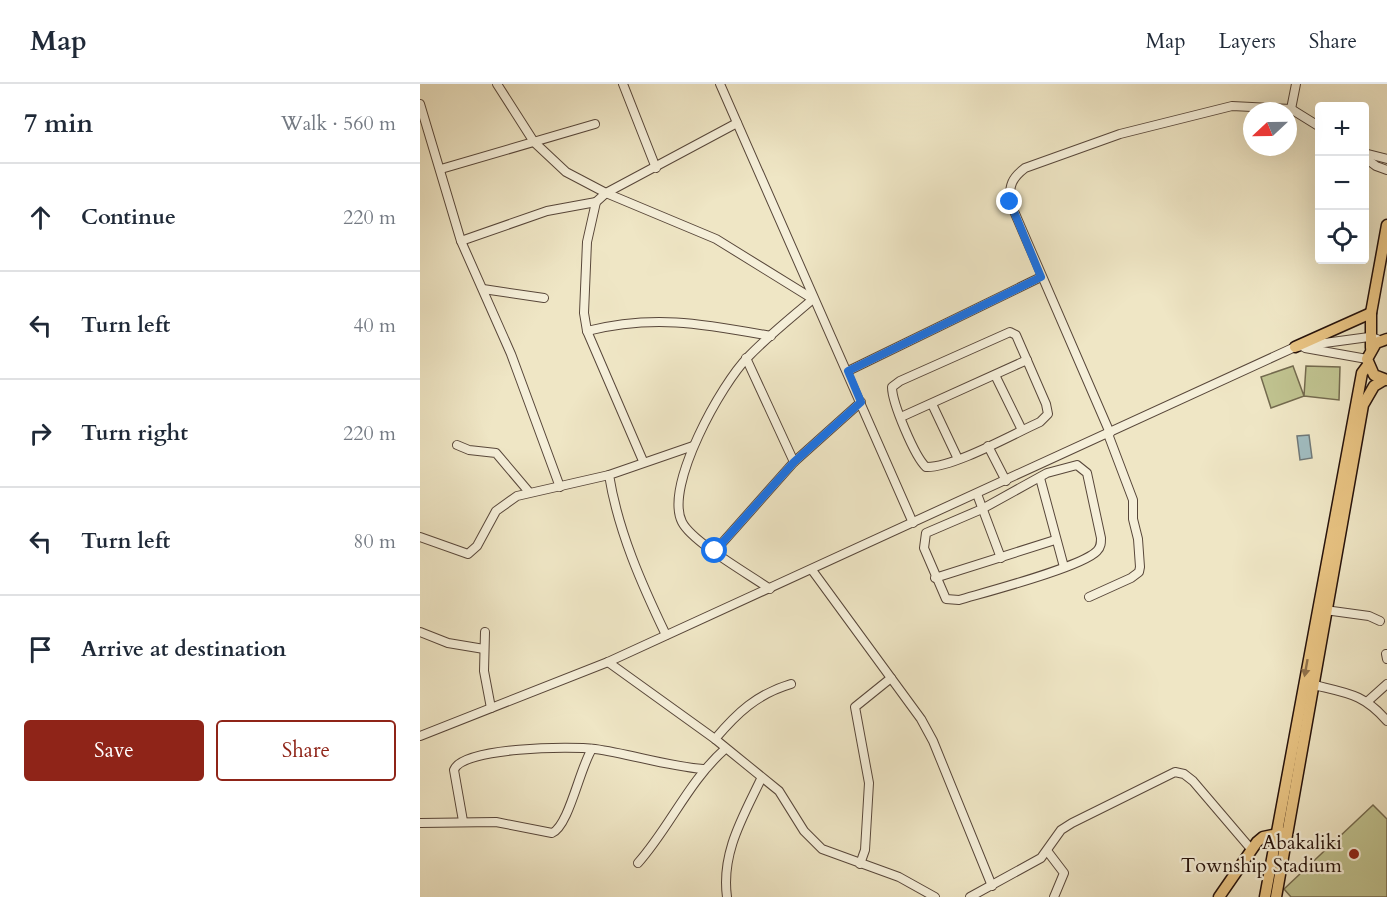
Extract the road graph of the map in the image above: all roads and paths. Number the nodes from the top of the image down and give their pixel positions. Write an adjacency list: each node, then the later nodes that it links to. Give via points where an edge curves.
1 (497, 84): 12 (street)
2 (623, 84): 16 (street)
3 (720, 84): 9 (street)
4 (1296, 84): 5 (street)
5 (1292, 102)
6 (420, 104): 17 (street)
7 (1243, 107): 23 (street, via 1120,134 1025,168 1015,176 1009,187 1010,202)
8 (1297, 113): 11 (street)
9 (737, 123): 16 (street); 26 (street)
10 (595, 124): 12 (street)
11 (1315, 124)
12 (534, 142): 17 (street); 19 (street, via 566,172)
13 (1366, 156): 18 (street)
14 (1369, 156): 15 (street)
15 (1387, 159)
16 (656, 168): 19 (street)
17 (441, 169): 22 (street)
18 (1387, 170)
19 (606, 193): 20 (street); 26 (street, via 716,238)
20 (596, 202): 22 (street, via 547,211); 28 (street, via 587,242)
21 (1387, 225): 27 (main road)
22 (461, 241): 24 (street)
23 (1041, 277): 35 (street); 42 (street)
24 (483, 289): 25 (street); 52 (street)
25 (544, 298)
26 (813, 298): 29 (street); 35 (street)
27 (1371, 313): 31 (main road); 32 (main road)
28 (587, 331): 29 (street, via 651,320); 47 (street)
29 (771, 336): 33 (street)
30 (1384, 340): 32 (main road)
31 (1295, 347): 32 (street); 32 (street); 42 (street)
32 (1369, 352): 37 (main road, via 1374,375); 90 (main road, one-way to 90, via 1328,548)
33 (746, 358): 44 (street, via 705,419); 48 (street)
34 (1027, 360): 36 (street); 40 (street, via 1014,333 1000,335 895,384 892,393); 41 (street, via 1048,414)
35 (848, 371): 38 (street)
36 (995, 375): 39 (street); 41 (street)
37 (1386, 380): 66 (main road, via 1374,386 1364,405)
38 (861, 402): 48 (street); 56 (street)
39 (932, 404): 40 (street); 46 (street)
40 (901, 417): 46 (street, via 926,467)
41 (1022, 430): 45 (street)
42 (1109, 434): 51 (street); 65 (street, via 1133,500 1140,572)
43 (458, 444): 53 (street, via 469,450 496,453)
44 (693, 446): 47 (street); 59 (street, via 679,513 688,531)
45 (988, 446): 46 (street); 51 (street)
46 (958, 459)
47 (643, 461): 49 (street)
48 (794, 462): 59 (street)
49 (609, 475): 52 (street); 70 (street, via 634,563)
50 (1040, 478): 55 (street); 58 (street); 61 (street, via 1064,466 1077,465 1087,473 1101,545 1095,553)
51 (1006, 481): 54 (street)
52 (560, 487): 53 (street)
53 (529, 492): 57 (street, via 496,512 477,546 468,554)
54 (976, 494): 55 (street); 56 (street)
55 (982, 509): 60 (street); 63 (street, via 926,533 924,548)
56 (914, 523): 62 (street)
57 (420, 537)
58 (1055, 540): 60 (street); 61 (street)
59 (715, 551): 64 (street)
60 (1001, 558): 63 (street)
61 (1064, 567): 63 (street, via 959,600 946,599)
62 (812, 570): 64 (street); 75 (street)
63 (936, 578)
64 (770, 589): 70 (street)
65 (1089, 597)
66 (1326, 610): 67 (street); 78 (main road)
67 (1380, 621)
68 (420, 632): 71 (street, via 448,643)
69 (485, 632): 71 (street)
70 (666, 636): 74 (street)
71 (484, 649): 80 (street, via 485,688)
72 (1386, 654): 73 (street)
73 (1387, 659)
74 (608, 662): 80 (street); 83 (street)
75 (891, 678): 94 (street, via 855,707 869,783 865,850); 95 (street, via 933,741)
76 (791, 684): 83 (street, via 753,699)
77 (1387, 684): 79 (street)
78 (1314, 686): 79 (street); 90 (main road)
79 (1368, 701): 81 (street)
80 (491, 708): 82 (street)
81 (1387, 721)
82 (420, 736)
83 (715, 740): 85 (street)
84 (592, 749): 86 (street); 88 (street, via 557,831 548,834 508,824); 88 (street, via 532,749 461,760 454,770)
85 (724, 749): 86 (street); 87 (street)
86 (703, 769): 93 (street)
87 (760, 779): 94 (street, via 779,791 812,841); 96 (street, via 728,853)
88 (463, 822): 89 (street)
89 (420, 823)
90 (1282, 833): 91 (main road, via 1263,837); 101 (main road); 102 (main road)
91 (1251, 849): 92 (street, via 1192,781 1175,772 1072,823 1061,830); 100 (main road)
92 (1048, 852): 95 (street); 99 (street, via 1064,873)
93 (638, 863)
94 (860, 864): 97 (street, via 909,881)
95 (992, 886): 98 (street)
96 (727, 897)
97 (935, 897)
98 (970, 897)
99 (1054, 897)
100 (1219, 897)
101 (1265, 897)
102 (1275, 897)

